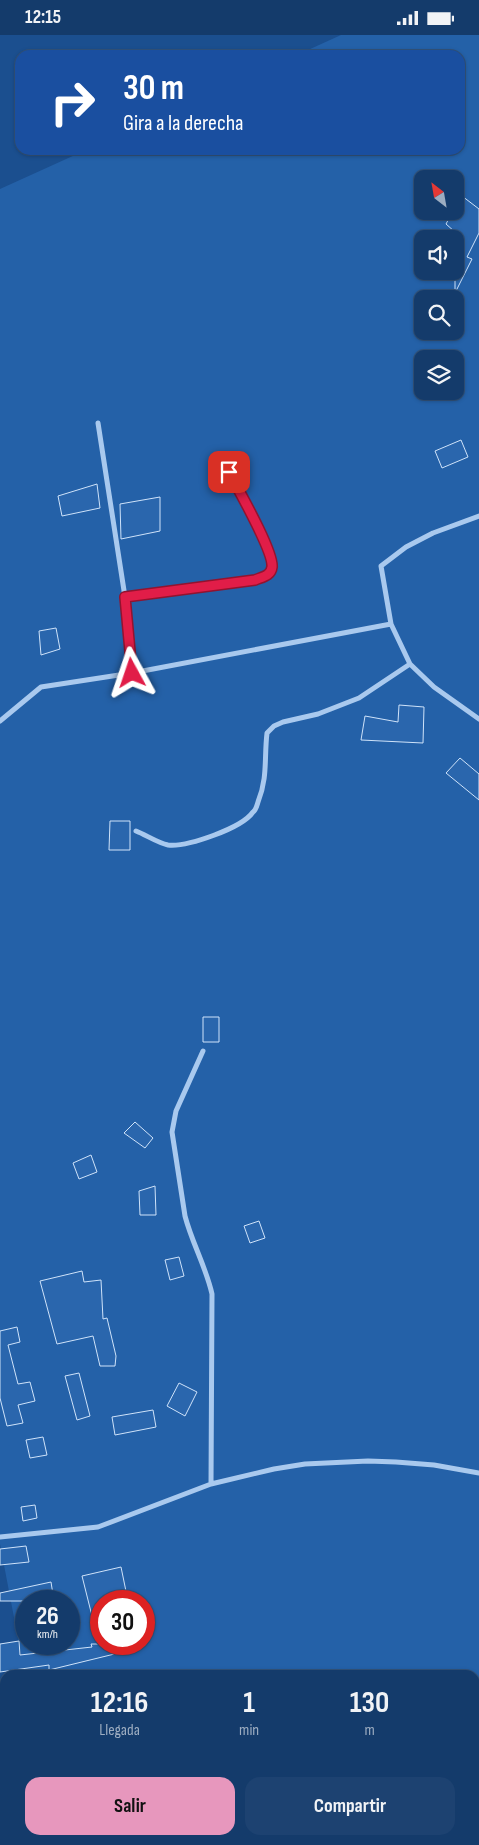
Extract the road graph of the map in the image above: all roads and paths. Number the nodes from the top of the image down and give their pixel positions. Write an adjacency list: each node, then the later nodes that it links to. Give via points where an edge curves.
1 (98, 423): 4 (street)
2 (229, 472): 4 (street, via 270,552 272,568 268,575 255,580)
3 (479, 516): 5 (street, via 433,533 406,547 382,566)
4 (125, 597): 7 (street)
5 (391, 624): 6 (street); 7 (street)
6 (410, 664): 8 (street, via 434,687); 10 (street, via 359,698 274,726 267,733 266,775 260,798 253,813 236,825 179,845 166,844)
7 (132, 673): 9 (street, via 41,687)
8 (479, 719)
9 (0, 721)
10 (136, 831)
11 (203, 1051): 13 (street, via 176,1111 172,1132 184,1216 212,1294)
12 (479, 1473): 13 (street, via 434,1465 368,1461 305,1464)
13 (211, 1484): 14 (street, via 98,1527)
14 (0, 1537)

